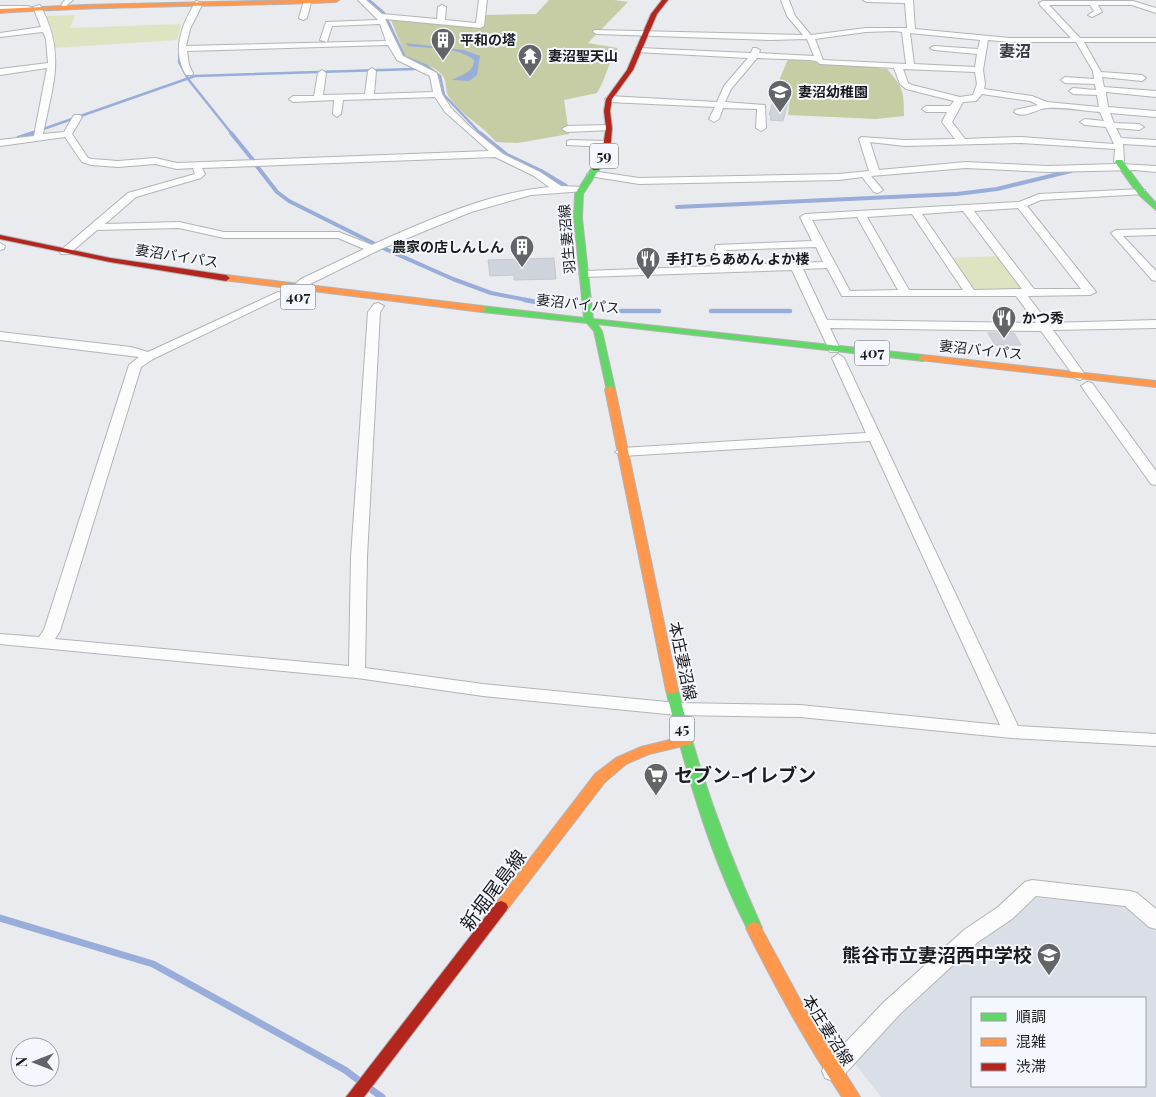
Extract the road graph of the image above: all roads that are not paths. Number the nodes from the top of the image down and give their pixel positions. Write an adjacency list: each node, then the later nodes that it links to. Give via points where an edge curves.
1 (336, 0): 9 (main road)
2 (362, 0): 19 (street)
3 (483, 0): 20 (street, via 480,26)
4 (665, 0): 24 (main road)
5 (785, 0): 27 (street, via 791,18)
6 (867, 0): 7 (street)
7 (909, 0): 22 (street)
8 (1092, 1): 10 (street); 17 (street, via 1098,12); 30 (street, via 1043,3)
9 (307, 2): 12 (main road); 18 (street)
10 (1135, 2): 16 (street)
11 (67, 3): 12 (main road); 14 (main road)
12 (199, 3): 34 (street, via 186,31)
13 (442, 6): 20 (street)
14 (33, 7): 15 (main road); 21 (street)
15 (0, 10)
16 (1156, 11)
17 (1092, 15)
18 (303, 18)
19 (384, 18): 20 (street); 28 (street, via 349,26 329,24); 31 (street)
20 (441, 23)
21 (46, 29): 25 (street); 39 (street)
22 (909, 31): 27 (street, via 872,30); 33 (street); 40 (street)
23 (597, 32): 24 (street)
24 (644, 34): 26 (street); 35 (main road)
25 (0, 35)
26 (758, 38): 27 (street); 36 (street)
27 (810, 38): 38 (street)
28 (324, 40)
29 (1156, 40): 30 (street)
30 (1079, 41): 33 (street); 49 (street)
31 (391, 43): 34 (street, via 298,42); 52 (street, via 400,58 434,75)
32 (934, 48): 33 (street)
33 (984, 49): 37 (street); 42 (street)
34 (182, 50): 45 (street, via 182,60)
35 (639, 50): 36 (street); 58 (main road, via 630,70)
36 (755, 55): 38 (street); 60 (street, via 727,88)
37 (955, 56)
38 (819, 60): 41 (street)
39 (52, 66): 44 (street); 77 (street)
40 (910, 66): 41 (street); 42 (street)
41 (898, 67): 59 (street, via 904,84 909,87)
42 (979, 70): 50 (street, via 981,84)
43 (372, 71): 54 (street)
44 (0, 72)
45 (189, 73)
46 (322, 73): 55 (street)
47 (1065, 76): 49 (street)
48 (1142, 78): 49 (street)
49 (1100, 82): 51 (street); 53 (street); 64 (street)
50 (978, 91): 59 (street, via 973,99); 61 (street, via 1032,99)
51 (1073, 91)
52 (438, 94): 54 (street); 84 (street, via 458,120)
53 (1156, 94)
54 (370, 96): 56 (street)
55 (318, 98): 56 (street); 57 (street)
56 (339, 98): 66 (street)
57 (293, 99)
58 (609, 99): 60 (street); 73 (main road, 羽生妻沼線 / 59)
59 (960, 100): 63 (street)
60 (719, 105): 69 (street); 74 (street, via 762,108)
61 (1045, 105): 64 (street); 65 (street)
62 (926, 109): 63 (street)
63 (953, 109): 78 (street, via 948,125)
64 (1104, 110): 67 (street); 71 (street)
65 (1018, 112)
66 (336, 114)
67 (1156, 114)
68 (77, 117): 76 (street)
69 (714, 119)
70 (1085, 122): 71 (street)
71 (1110, 124): 72 (street); 83 (street)
72 (1139, 127)
73 (609, 128): 75 (street); 82 (main road, 羽生妻沼線 / 59)
74 (762, 128)
75 (567, 130)
76 (67, 134): 77 (street); 85 (street, via 85,160 91,162 155,161 177,166)
77 (38, 137): 79 (street)
78 (961, 140): 83 (street, via 1083,140); 88 (street, via 905,143 864,139)
79 (0, 143)
80 (570, 143): 82 (street)
81 (1156, 143): 83 (street)
82 (607, 144): 89 (main road, 羽生妻沼線 / 59, via 606,153)
83 (1119, 144): 86 (street)
84 (496, 154): 85 (street); 92 (street)
85 (196, 165): 102 (street, via 198,176 132,195)
86 (1121, 165): 87 (street); 88 (street, via 1048,169 966,165); 96 (main road)
87 (1156, 169)
88 (875, 173): 90 (street)
89 (592, 174): 91 (street, via 674,184); 93 (main road, 羽生妻沼線 / 59)
90 (864, 174): 91 (street, via 839,178); 94 (street)
91 (704, 181): 95 (street)
92 (558, 188): 93 (street); 107 (street, via 494,201)
93 (581, 189): 112 (main road, 羽生妻沼線 / 59, via 578,208)
94 (878, 190)
95 (706, 192)
96 (1141, 192): 97 (street, via 1039,197); 98 (main road)
97 (1021, 205): 99 (street); 116 (street, via 1090,292)
98 (1156, 208)
99 (967, 209): 100 (street); 116 (street)
100 (915, 211): 101 (street); 115 (street)
101 (861, 215): 105 (street, via 805,217); 118 (street)
102 (95, 227): 107 (street, via 179,225 224,235 339,235); 108 (street)
103 (1156, 232): 113 (street, via 1116,233)
104 (0, 237): 108 (main road, 妻沼バイパス / 407)
105 (818, 244): 109 (street); 111 (street, via 720,248)
106 (0, 246): 117 (main road, 妻沼バイパス / 407, via 149,276)
107 (371, 248): 114 (street)
108 (65, 252): 114 (main road, 妻沼バイパス / 407)
109 (829, 265): 110 (street); 118 (street, via 846,294)
110 (796, 266): 111 (street); 121 (street)
111 (724, 269): 112 (street)
112 (585, 274): 120 (main road, 羽生妻沼線 / 59)
113 (1156, 278)
114 (296, 288): 120 (main road, 妻沼バイパス / 407)
115 (971, 293): 116 (street); 118 (street)
116 (1026, 293): 123 (street)
117 (278, 294): 119 (main road, 妻沼バイパス / 407); 127 (street)
118 (905, 294)
119 (378, 306): 124 (main road, 妻沼バイパス / 407); 136 (street, via 374,312 359,558)
120 (589, 320): 124 (main road, 本庄妻沼線 / 45); 126 (main road, 妻沼バイパス / 407)
121 (823, 324): 123 (street); 126 (street)
122 (1156, 324): 123 (street)
123 (1045, 327): 128 (street)
124 (598, 331): 126 (main road, 妻沼バイパス / 407); 132 (main road, 本庄妻沼線 / 45)
125 (0, 336): 127 (street, via 131,351)
126 (836, 353): 128 (main road, 妻沼バイパス / 407); 131 (street)
127 (149, 356): 135 (street, via 135,366 52,631)
128 (1084, 381): 129 (main road, 妻沼バイパス / 407); 130 (main road, 妻沼バイパス / 407); 133 (street)
129 (1156, 384)
130 (1156, 394)
131 (875, 437): 132 (street); 138 (street)
132 (622, 452): 137 (main road, 本庄妻沼線 / 45)
133 (1156, 481)
134 (0, 639): 135 (street)
135 (44, 642): 136 (street)
136 (357, 672): 137 (street, via 483,690)
137 (676, 709): 138 (street, via 800,711); 140 (main road, 本庄妻沼線 / 45)
138 (1012, 732): 139 (street)
139 (1156, 740)
140 (686, 741): 142 (main road, 本庄妻沼線 / 45, via 706,807 766,954 794,1008); 143 (main road, 新堀尾島線, via 646,750 621,761 600,778)
141 (1156, 921): 142 (street, via 1130,899 1032,888 1005,913 971,936 892,1008)
142 (833, 1071): 144 (main road, 本庄妻沼線 / 45)
143 (354, 1097)
144 (852, 1097)

